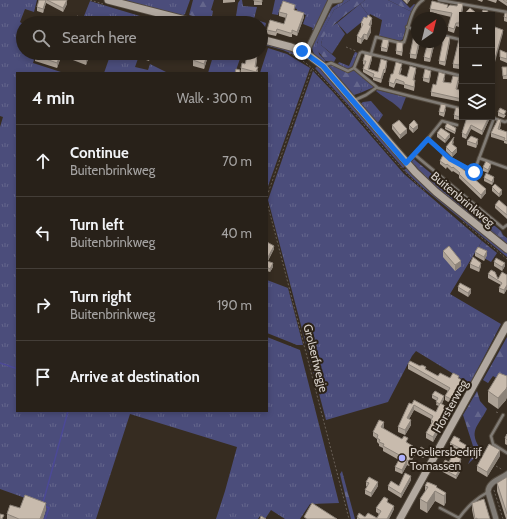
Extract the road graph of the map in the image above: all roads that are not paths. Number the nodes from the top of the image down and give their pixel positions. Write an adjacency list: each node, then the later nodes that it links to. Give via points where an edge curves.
1 (108, 0): 7 (main road)
2 (340, 0): 5 (street)
3 (423, 0): 8 (lane, via 417,6)
4 (439, 0): 6 (lane)
5 (331, 1): 13 (street)
6 (507, 12)
7 (170, 16)
8 (407, 27): 9 (lane); 14 (lane, via 402,42 376,38)
9 (411, 28)
10 (447, 36): 11 (lane)
11 (459, 39)
12 (268, 41): 13 (main road, Buitenbrinkweg)
13 (306, 53): 15 (main road, Buitenbrinkweg)
14 (370, 54): 16 (lane, via 360,53); 17 (lane)
15 (323, 66): 16 (lane, via 331,63 348,71); 19 (main road, Buitenbrinkweg)
16 (354, 68): 18 (lane)
17 (459, 75)
18 (376, 88): 19 (lane); 20 (lane)
19 (353, 101): 28 (main road, Buitenbrinkweg)
20 (459, 108)
21 (495, 118): 23 (lane)
22 (493, 120): 27 (lane, Buitenbrinkweg)
23 (507, 121)
24 (457, 125): 25 (lane, via 442,121)
25 (428, 139): 26 (lane); 27 (lane, Buitenbrinkweg, via 450,159 474,172)
26 (415, 155): 28 (lane); 30 (lane, via 503,228)
27 (479, 158): 29 (lane)
28 (406, 163): 31 (main road, Buitenbrinkweg, via 430,187)
29 (507, 168)
30 (507, 225)
31 (507, 249)
32 (507, 325): 38 (main road, Horsterweg)
33 (503, 415): 34 (lane, via 491,436 493,444)
34 (507, 453)
35 (506, 473): 36 (street, via 491,484)
36 (488, 492): 37 (lane, via 469,504 460,518); 39 (street)
37 (440, 508)
38 (400, 519)
39 (496, 519)

